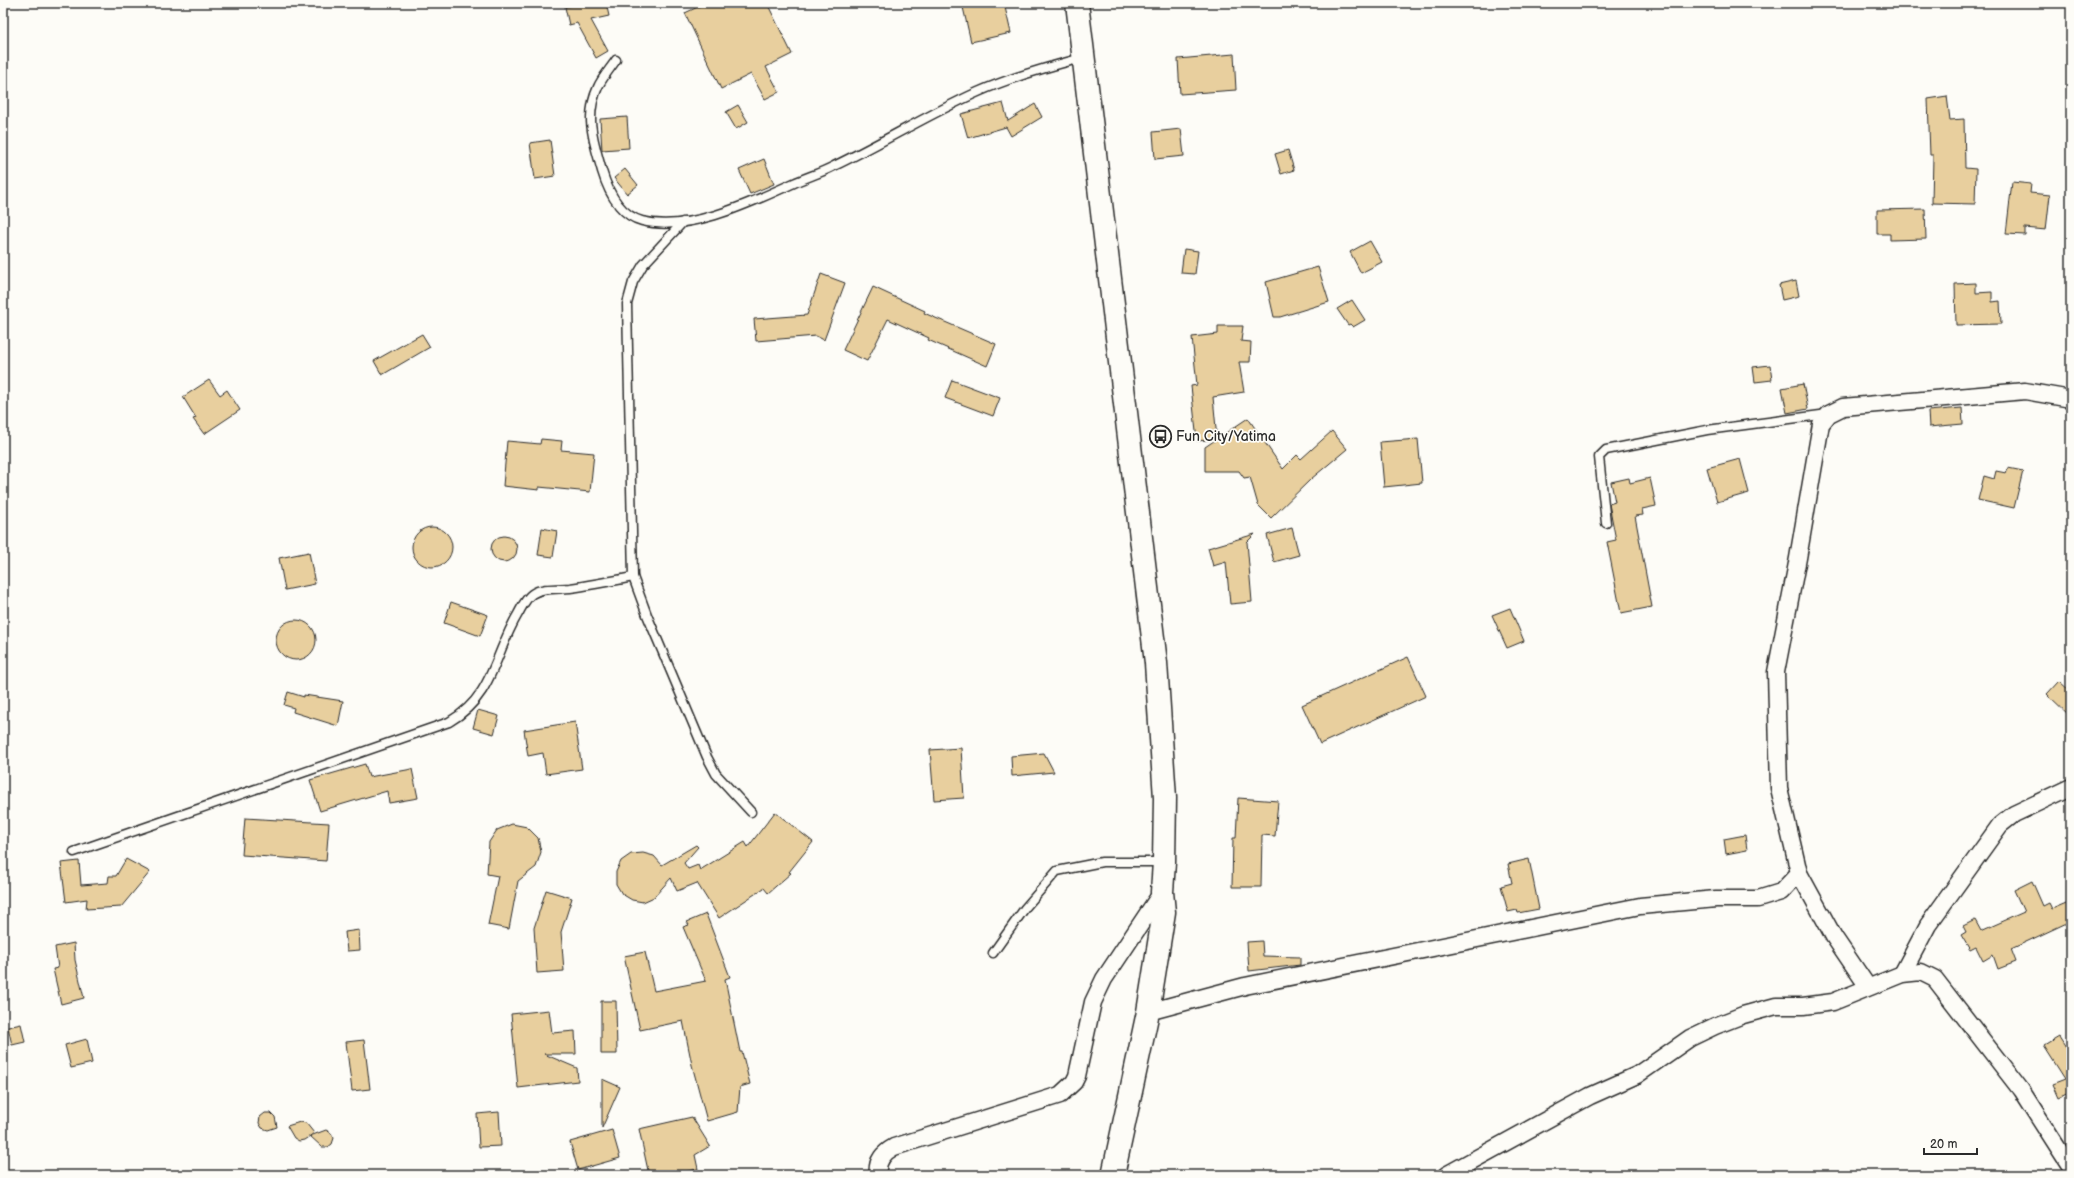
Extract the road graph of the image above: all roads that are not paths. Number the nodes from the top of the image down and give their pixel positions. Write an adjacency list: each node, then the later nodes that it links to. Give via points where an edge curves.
1 (1076, 3): 2 (main road)
2 (1083, 57): 4 (lane, via 1025,74 979,92 832,167 752,202 719,214); 12 (main road, via 1156,663 1165,798)
3 (616, 60): 4 (lane, via 598,87 592,104 590,126 605,183 614,199 632,216 642,221)
4 (683, 222): 8 (lane, via 642,265 633,282 627,304)
5 (2071, 399): 6 (street, via 2025,391 1843,408)
6 (1829, 414): 7 (lane, via 1708,430 1606,450 1599,457); 13 (street, via 1821,424 1776,672 1779,788)
7 (1606, 523)
8 (633, 577): 10 (lane, via 707,757 716,774); 11 (lane, via 542,590 532,594 510,626 490,678 462,715 449,722)
9 (2071, 787): 16 (street, via 2014,814 2000,825 1928,925)
10 (750, 812)
11 (74, 852)
12 (1164, 862): 14 (main road); 15 (lane, via 1102,862 1057,871 1025,908)
13 (1799, 873): 17 (street, via 1834,937); 18 (street, via 1781,892 1758,899 1716,899 1640,906 1245,986)
14 (1162, 892): 18 (main road, via 1164,912); 20 (street, via 1104,979 1093,1002 1077,1076 1068,1089 1060,1095 887,1150 879,1162)
15 (993, 953)
16 (1902, 974): 17 (street); 19 (street, via 1921,972 1935,979 2016,1085)
17 (1868, 987): 22 (street, via 1834,1002 1776,1006 1715,1026 1690,1038 1637,1075 1590,1096)
18 (1148, 1012): 21 (main road)
19 (2071, 1168)
20 (878, 1175)
21 (1113, 1175)
22 (1446, 1175)

